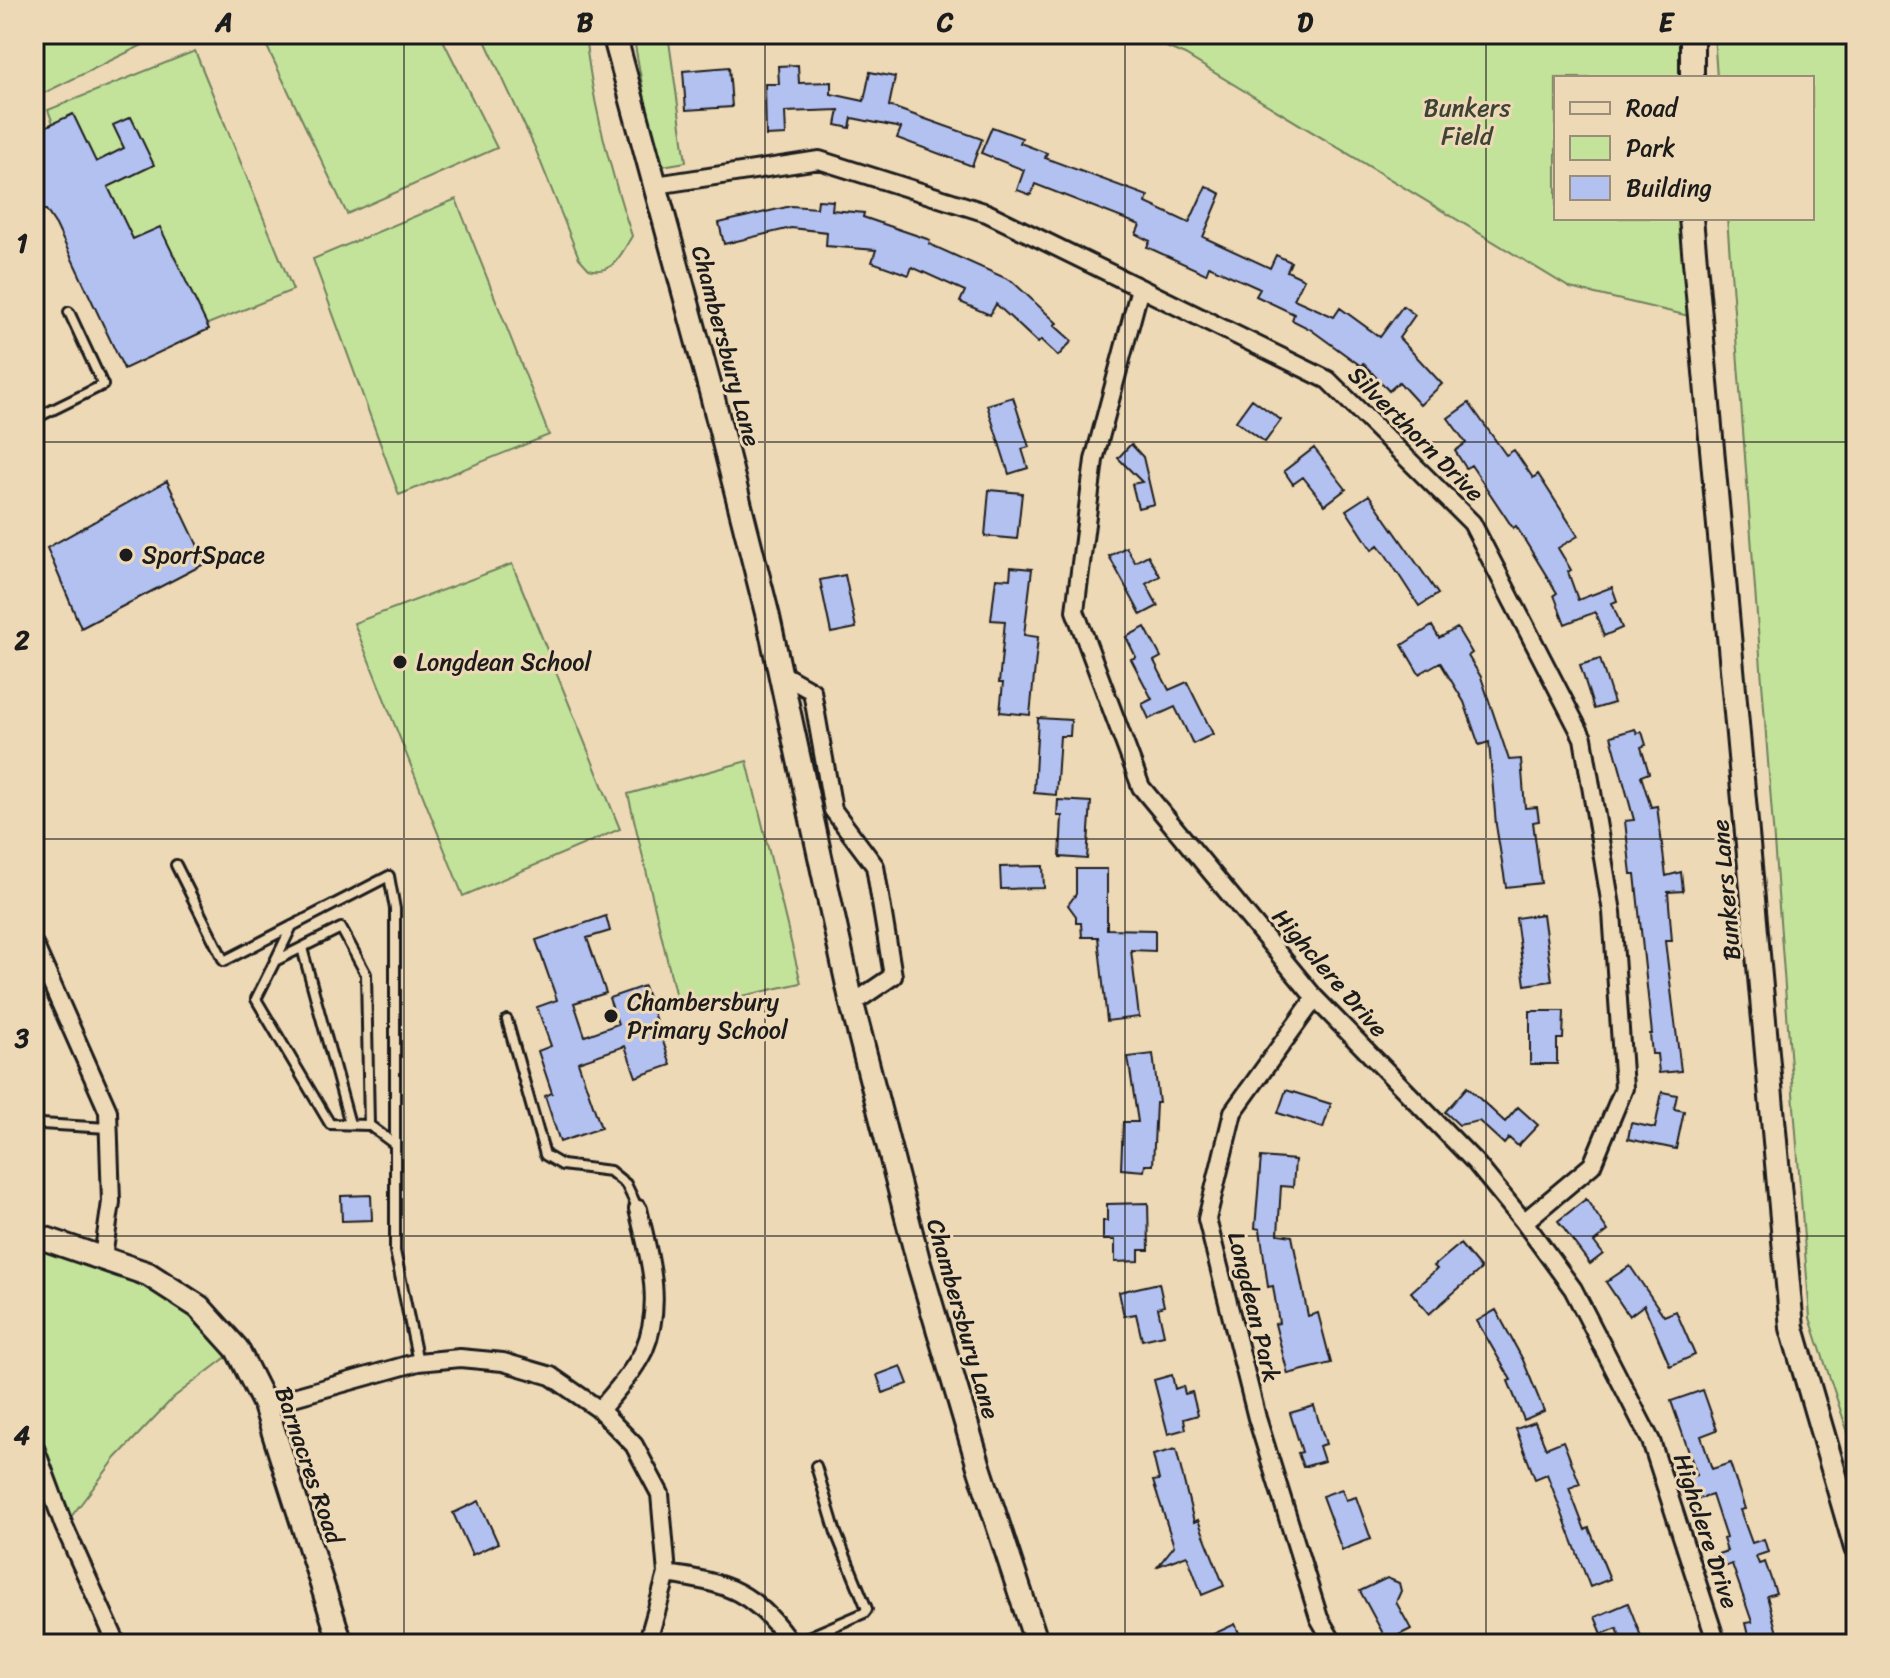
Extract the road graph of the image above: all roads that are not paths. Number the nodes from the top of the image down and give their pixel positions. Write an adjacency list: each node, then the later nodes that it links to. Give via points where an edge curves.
1 (614, 34): 4 (street, Chambersbury Lane)
2 (1692, 34): 3 (street)
3 (1692, 76)
4 (656, 185): 6 (street, Silverthorn Drive, via 819,160 987,213); 9 (street, Chambersbury Lane)
5 (1691, 220): 33 (street, Bunkers Lane, via 1792,1328)
6 (1140, 288): 16 (street, Highclere Drive, via 1094,460 1075,611 1141,787); 25 (street, Silverthorn Drive, via 1328,380 1472,523 1583,738 1612,912 1624,1088 1592,1165)
7 (69, 312): 8 (lane, via 103,385)
8 (34, 419)
9 (780, 673): 17 (street, Chambersbury Lane); 17 (street, via 812,691 833,810 875,866 893,976)
10 (176, 865): 11 (lane, via 224,961)
11 (292, 926): 14 (lane); 23 (lane, via 389,876 395,909)
12 (34, 944): 15 (street)
13 (302, 948): 14 (lane); 20 (lane); 21 (lane, via 341,928 366,974)
14 (275, 961): 20 (lane, via 256,999 330,1124)
15 (40, 969): 22 (street, via 108,1111)
16 (1315, 998): 25 (street, Highclere Drive, via 1475,1162); 40 (street, Longdean Park, via 1233,1112 1207,1219 1257,1418 1319,1618)
17 (852, 1004): 39 (street, Chambersbury Lane, via 919,1264)
18 (507, 1020): 24 (lane, via 545,1155 562,1165 610,1171 626,1184)
19 (41, 1124): 22 (lane)
20 (350, 1124): 21 (lane)
21 (369, 1125): 23 (lane)
22 (109, 1128): 27 (street, via 111,1202)
23 (393, 1143): 28 (lane, via 395,1251)
24 (638, 1209): 30 (street, via 652,1263 655,1302 644,1349)
25 (1524, 1222): 41 (street, Highclere Drive, via 1573,1289 1651,1441)
26 (34, 1235): 27 (street, Barnacres Road)
27 (103, 1257): 29 (street, Barnacres Road, via 148,1274 199,1307 237,1349)
28 (418, 1362): 29 (street); 30 (street, via 503,1362 551,1376)
29 (265, 1405): 36 (street, Barnacres Road)
30 (600, 1410): 34 (street, via 634,1445 660,1494)
31 (34, 1445): 35 (street)
32 (816, 1466): 38 (lane, via 867,1609)
33 (1856, 1548)
34 (667, 1574): 37 (street); 38 (street, via 726,1586 752,1599)
35 (117, 1644)
36 (341, 1644)
37 (647, 1644)
38 (792, 1644)
39 (1037, 1644)
40 (1334, 1644)
41 (1717, 1644)

